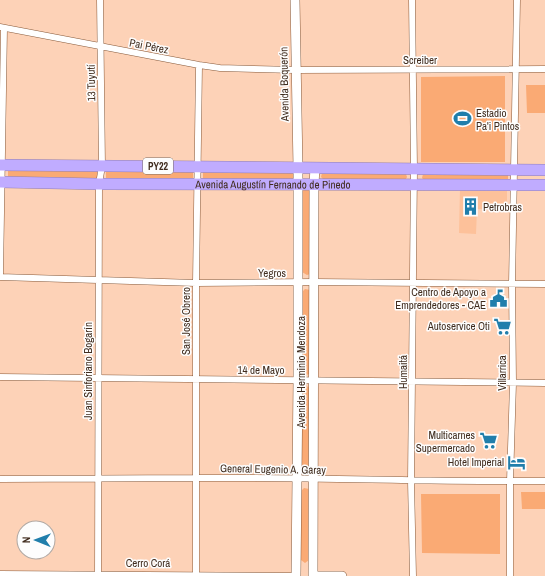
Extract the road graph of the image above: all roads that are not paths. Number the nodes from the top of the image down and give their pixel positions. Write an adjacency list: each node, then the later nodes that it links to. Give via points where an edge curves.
1 (100, 0): 6 (street, 13 Tuyutí)
2 (295, 0): 10 (street, Avenida Boquerón)
3 (412, 0): 11 (street, Humaitá)
4 (517, 0): 8 (street, Villarrica)
5 (2, 27): 6 (street, Pai Pérez); 12 (street)
6 (100, 46): 7 (street, Pai Pérez); 13 (street, 13 Tuyutí)
7 (199, 65): 10 (street, Pai Pérez); 14 (street, San José Obrero)
8 (516, 69): 9 (street, Screiber); 11 (street, Screiber); 18 (street, Villarrica)
9 (545, 69)
10 (295, 70): 11 (street, Screiber); 15 (street, Avenida Boquerón)
11 (413, 70): 17 (street, Humaitá)
12 (1, 166): 13 (highway, Avenida Augustín Fernando de Pinedo / PY22); 20 (street)
13 (102, 166): 14 (highway, Avenida Augustín Fernando de Pinedo / PY22); 23 (street, Juan Sinforiano Bogarín)
14 (198, 166): 15 (highway, Avenida Augustín Fernando de Pinedo / PY22); 21 (street, San José Obrero)
15 (298, 168): 16 (highway, Avenida Augustín Fernando de Pinedo / PY22); 22 (street, Avenida Herminio Mendoza)
16 (315, 168): 17 (highway, Avenida Augustín Fernando de Pinedo / PY22); 24 (street, Avenida Herminio Mendoza)
17 (414, 169): 18 (highway, Avenida Augustín Fernando de Pinedo / PY22); 25 (street, Humaitá)
18 (514, 170): 19 (highway, Avenida Augustín Fernando de Pinedo / PY22); 26 (street, Villarrica)
19 (545, 170)
20 (1, 182): 23 (highway, Avenida Augustín Fernando de Pinedo / PY22); 28 (street)
21 (198, 183): 22 (highway, Avenida Augustín Fernando de Pinedo / PY22); 23 (highway, Avenida Augustín Fernando de Pinedo / PY22); 32 (street, San José Obrero)
22 (297, 183): 24 (highway, Avenida Augustín Fernando de Pinedo / PY22); 33 (street, Avenida Herminio Mendoza)
23 (99, 184): 29 (street, Juan Sinforiano Bogarín)
24 (314, 184): 25 (highway, Avenida Augustín Fernando de Pinedo / PY22); 30 (street, Avenida Herminio Mendoza)
25 (414, 184): 26 (highway, Avenida Augustín Fernando de Pinedo / PY22); 31 (street, Humaitá)
26 (513, 185): 27 (highway, Avenida Augustín Fernando de Pinedo / PY22); 34 (street, Villarrica)
27 (545, 185)
28 (0, 275): 29 (street, Yegros)
29 (98, 281): 32 (street, Yegros); 37 (street, Juan Sinforiano Bogarín)
30 (314, 282): 31 (street, Yegros); 33 (street, Yegros); 40 (street, Avenida Herminio Mendoza)
31 (412, 282): 34 (street, Yegros); 41 (street, Humaitá)
32 (196, 283): 33 (street, Yegros); 38 (street, San José Obrero)
33 (298, 283): 39 (street, Avenida Herminio Mendoza)
34 (512, 284): 35 (street, Yegros); 42 (street, Villarrica)
35 (545, 284)
36 (0, 377): 37 (street, 14 de Mayo)
37 (97, 377): 38 (street, 14 de Mayo); 46 (street, Juan Sinforiano Bogarín)
38 (197, 380): 39 (street, 14 de Mayo); 44 (street, San José Obrero)
39 (298, 380): 40 (street, 14 de Mayo); 47 (street, Avenida Herminio Mendoza)
40 (313, 381): 41 (street, 14 de Mayo); 48 (street, Avenida Herminio Mendoza)
41 (413, 382): 42 (street, 14 de Mayo); 49 (street, Humaitá)
42 (513, 383): 43 (street, 14 de Mayo); 50 (street, Villarrica)
43 (545, 383)
44 (197, 478): 46 (street, General Eugenio A. Garay); 47 (street, General Eugenio A. Garay); 54 (street, San José Obrero)
45 (0, 479): 46 (street, General Eugenio A. Garay)
46 (98, 479): 53 (street, Juan Sinforiano Bogarín)
47 (297, 479): 48 (street, General Eugenio A. Garay); 55 (street, Avenida Herminio Mendoza)
48 (313, 479): 49 (street, General Eugenio A. Garay); 56 (street, Avenida Herminio Mendoza)
49 (412, 481): 50 (street, General Eugenio A. Garay); 58 (street, Humaitá)
50 (510, 481): 51 (street, General Eugenio A. Garay); 59 (street, Villarrica)
51 (545, 481)
52 (0, 574): 53 (street, Cerro Corá)
53 (98, 576): 54 (street, Cerro Corá)
54 (196, 576): 55 (street, Cerro Corá)
55 (296, 576): 56 (street, Cerro Corá, via 299,570 304,568)
56 (313, 576): 57 (street, Cerro Corá)
57 (342, 576)
58 (413, 576)
59 (510, 576)

